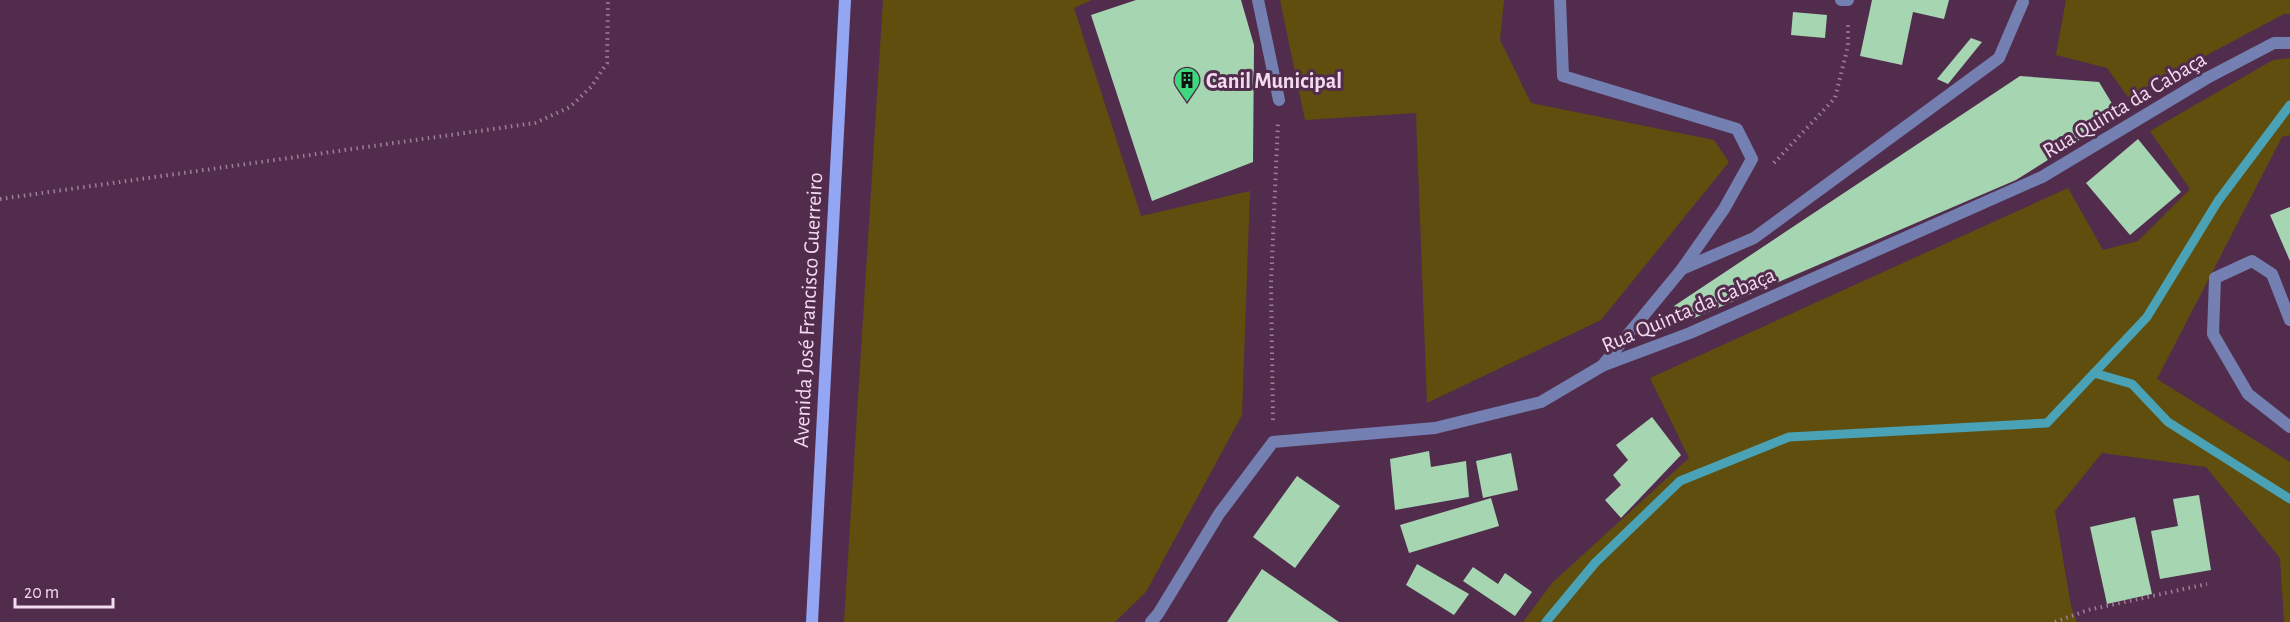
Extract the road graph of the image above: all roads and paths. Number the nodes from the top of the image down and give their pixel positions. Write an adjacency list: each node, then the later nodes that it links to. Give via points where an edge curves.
1 (608, 0): 10 (path, via 607,63 591,87 570,107 536,123)
2 (845, 0): 17 (main road, Avenida José Francisco Guerreiro)
3 (1258, 0): 8 (street)
4 (1560, 0): 11 (street, via 1563,76 1737,129 1752,159 1724,209)
5 (1846, 0): 9 (path, via 1848,46 1835,98)
6 (2023, 2): 11 (street, via 1999,58 1754,238)
7 (2290, 43): 13 (street, Rua Quinta da Cabaça, via 2274,44 2207,78 2042,177 1690,333)
8 (1279, 100): 15 (path, via 1271,284)
9 (1772, 165)
10 (0, 199)
11 (1682, 268): 13 (street)
12 (2290, 320): 14 (street, via 2272,274 2252,261 2215,278 2213,334 2248,394)
13 (1602, 366): 15 (street, Rua Quinta da Cabaça, via 1541,402 1435,428)
14 (2290, 427)
15 (1273, 442): 18 (street, via 1219,514)
16 (2207, 584): 19 (path, via 2088,610)
17 (812, 622)
18 (1151, 622)
19 (2055, 622)

